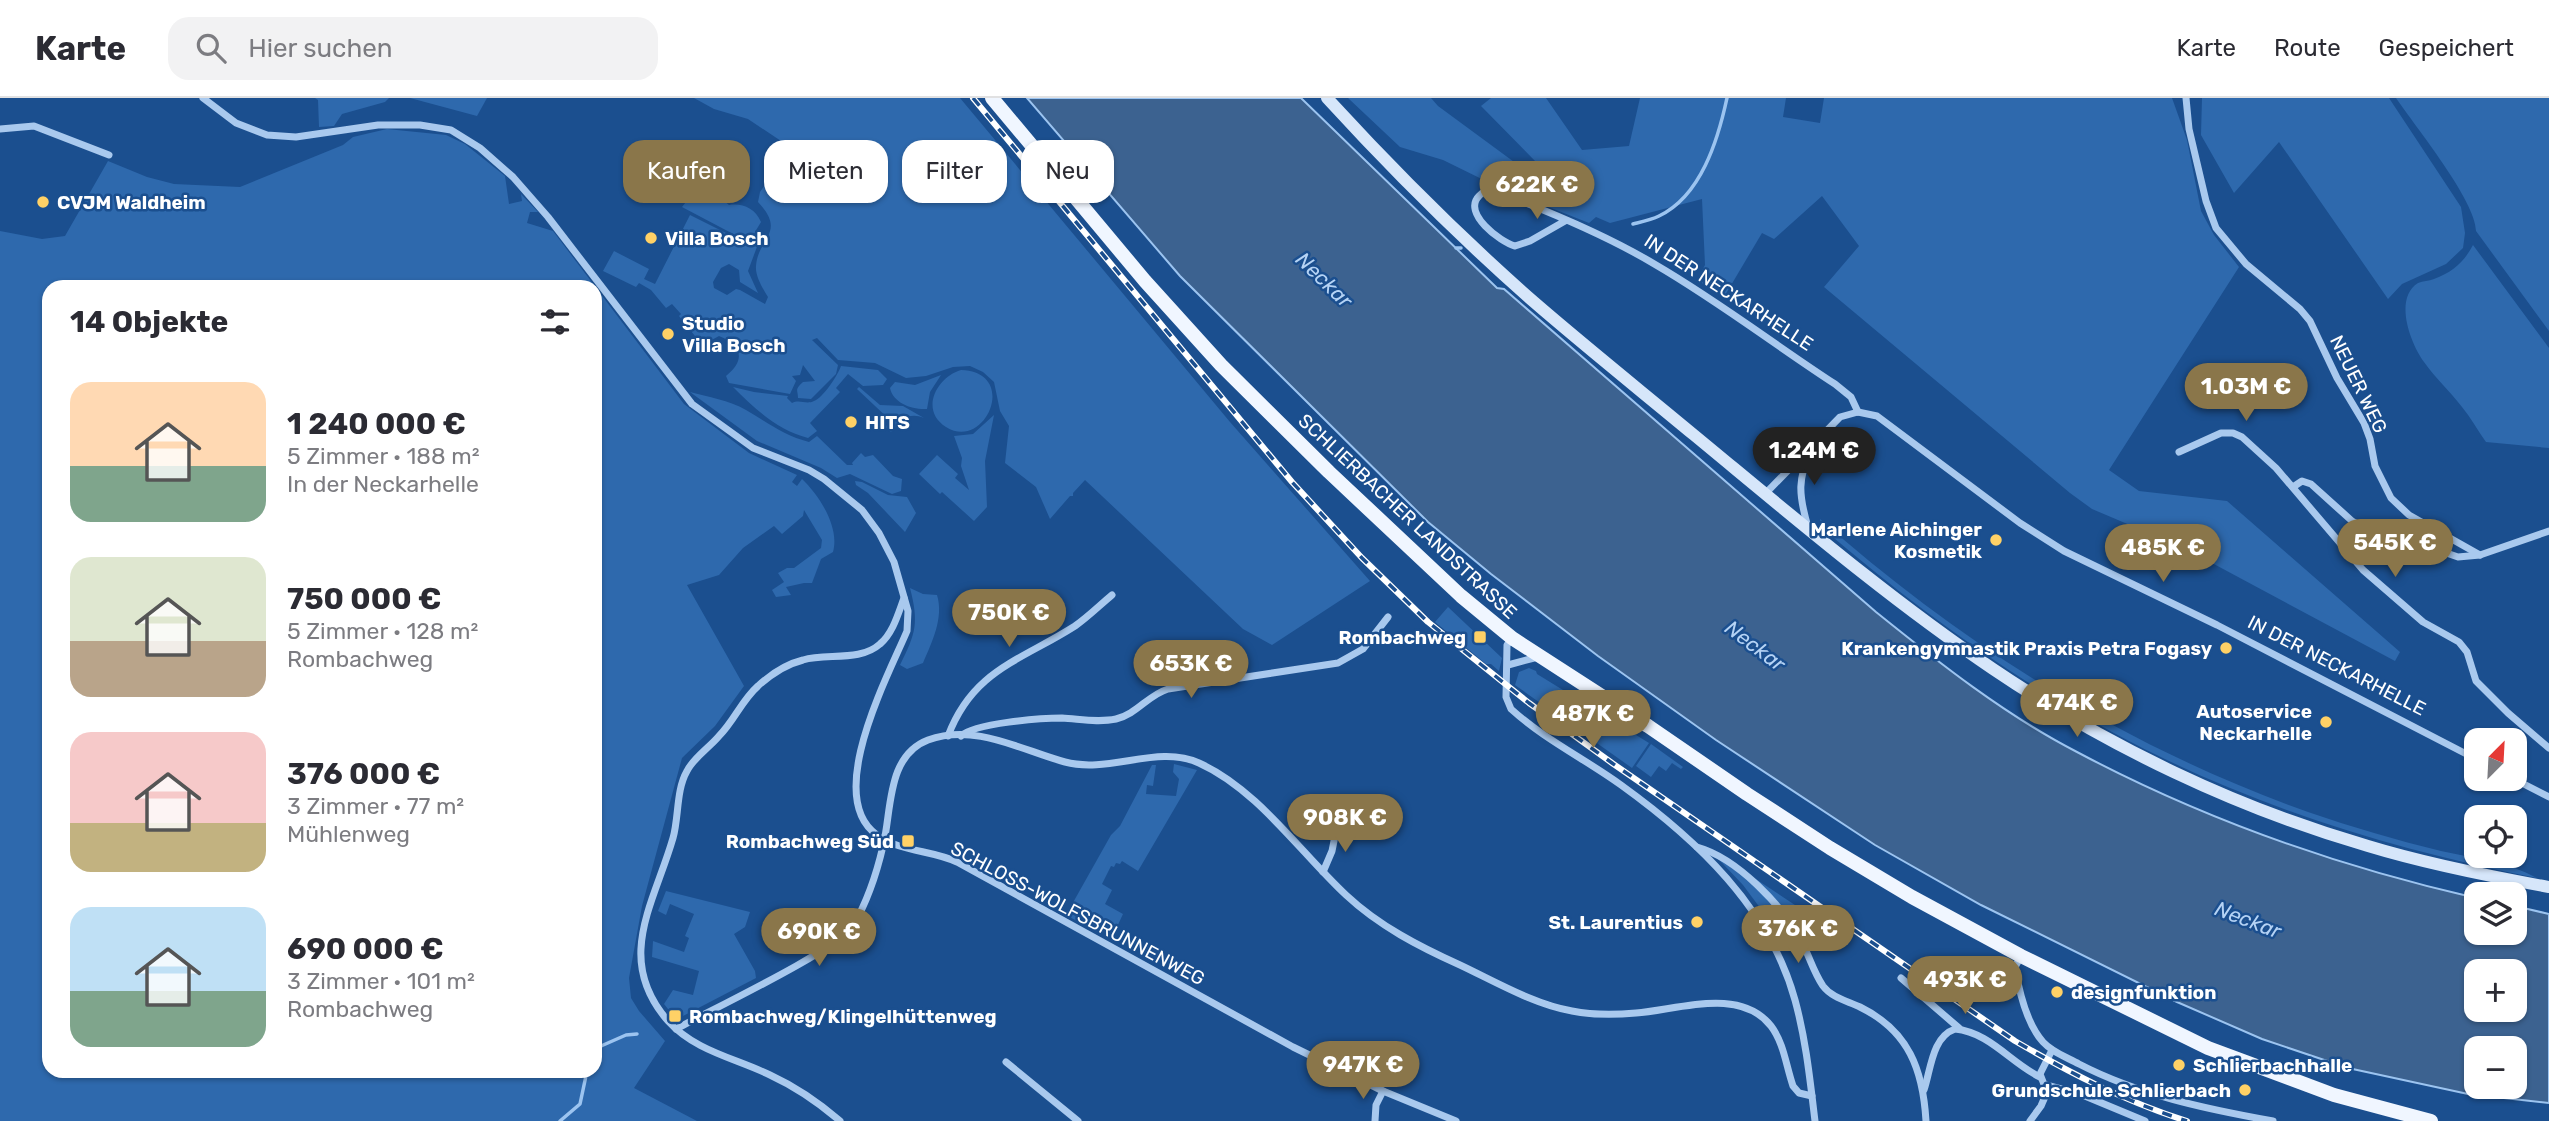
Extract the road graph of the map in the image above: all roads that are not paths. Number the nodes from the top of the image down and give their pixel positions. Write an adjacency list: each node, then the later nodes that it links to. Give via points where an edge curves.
1 (203, 98): 8 (street, SCHLOSS-WOLFSBRUNNENWEG, via 236,123 275,136 378,125 447,129 469,140 509,173)
2 (992, 98): 21 (main road, SCHLIERBACHER LANDSTRASSE, via 1144,281 1222,365 1329,472)
3 (1327, 98): 14 (main road, via 1399,174 1534,302)
4 (2186, 98): 17 (street, NEUER WEG, via 2189,129 2216,228 2246,264 2310,321 2364,423 2375,466 2391,498 2409,515)
5 (0, 130): 6 (street, via 39,127)
6 (109, 155)
7 (1565, 221): 7 (street, IN DER NECKARHELLE, via 1495,191 1485,191 1475,201 1475,212 1511,245 1519,246); 10 (street, IN DER NECKARHELLE, via 1671,274 1835,384 1851,397)
8 (597, 280)
9 (602, 286): 19 (street, SCHLOSS-WOLFSBRUNNENWEG, via 692,404 753,448 817,475 862,510 890,551)
10 (1858, 412): 11 (street, via 1840,417); 27 (street, IN DER NECKARHELLE, via 1884,420 2063,551 2228,630)
11 (1813, 444): 14 (street); 15 (street, via 1799,482)
12 (2179, 452): 13 (street, via 2221,433 2238,434)
13 (2293, 486): 17 (street, via 2302,481 2311,484 2352,521 2374,533 2458,557); 26 (street, via 2363,569 2423,622 2459,642 2476,681)
14 (1765, 494): 15 (main road)
15 (1810, 531): 34 (main road, via 1994,670 2158,765 2248,805 2351,841 2451,868)
16 (2549, 531): 17 (street)
17 (2480, 555)
18 (1112, 595): 24 (street, via 1077,625 979,685)
19 (904, 598): 31 (street, SCHLOSS-WOLFSBRUNNENWEG, via 909,618 906,631 875,704 858,771 862,820); 37 (street, via 893,626 877,647 804,660 758,686 686,772 674,835 645,917 640,947 646,988)
20 (1388, 617): 25 (street, via 1363,649 1338,663 1168,689 1119,718 1045,719 972,729)
21 (1512, 638): 22 (main road, SCHLIERBACHER LANDSTRASSE); 23 (street, via 1507,645)
22 (1540, 657): 23 (street); 35 (main road, SCHLIERBACHER LANDSTRASSE, via 1830,848)
23 (1508, 665): 32 (street, via 1506,697 1511,709 1641,800)
24 (948, 736): 25 (street); 31 (street, via 930,739 906,756 894,780)
25 (961, 736): 33 (street, via 1000,740 1085,766 1169,757 1196,762 1238,787)
26 (2549, 748)
27 (2464, 753)
28 (2527, 786): 29 (street)
29 (2549, 797)
30 (1336, 826): 33 (street)
31 (885, 840): 37 (street, via 848,934); 44 (street, SCHLOSS-WOLFSBRUNNENWEG, via 957,862 1293,1047)
32 (1696, 847): 43 (street, via 1714,854 1780,906 1823,986 1885,1024 1909,1049); 45 (street, via 1744,899 1779,957 1801,1024)
33 (1323, 872): 45 (street, via 1375,919 1461,966 1544,1003 1572,1012 1636,1013 1716,1004 1746,1009 1774,1029 1793,1086)
34 (2549, 887)
35 (2021, 956): 39 (street, via 2015,967 2024,1004 2036,1032); 55 (main road, SCHLIERBACHER LANDSTRASSE, via 2208,1048 2334,1095)
36 (1901, 978): 38 (street)
37 (676, 1029): 46 (street, via 710,1051 796,1088)
38 (1959, 1029): 41 (street, via 1981,1037); 43 (street, via 1952,1029 1942,1039)
39 (2052, 1050): 41 (street); 54 (street, via 2133,1089)
40 (1006, 1062): 47 (street)
41 (2040, 1077): 42 (street)
42 (2046, 1085): 52 (street, via 2043,1102); 53 (street)
43 (1925, 1088): 51 (street)
44 (1383, 1091): 48 (street); 49 (street, SCHLOSS-WOLFSBRUNNENWEG)
45 (1812, 1096): 50 (street)
46 (840, 1121)
47 (1078, 1121)
48 (1375, 1121)
49 (1456, 1121)
50 (1815, 1121)
51 (1926, 1121)
52 (2029, 1121)
53 (2146, 1121)
54 (2273, 1121)
55 (2431, 1121)

